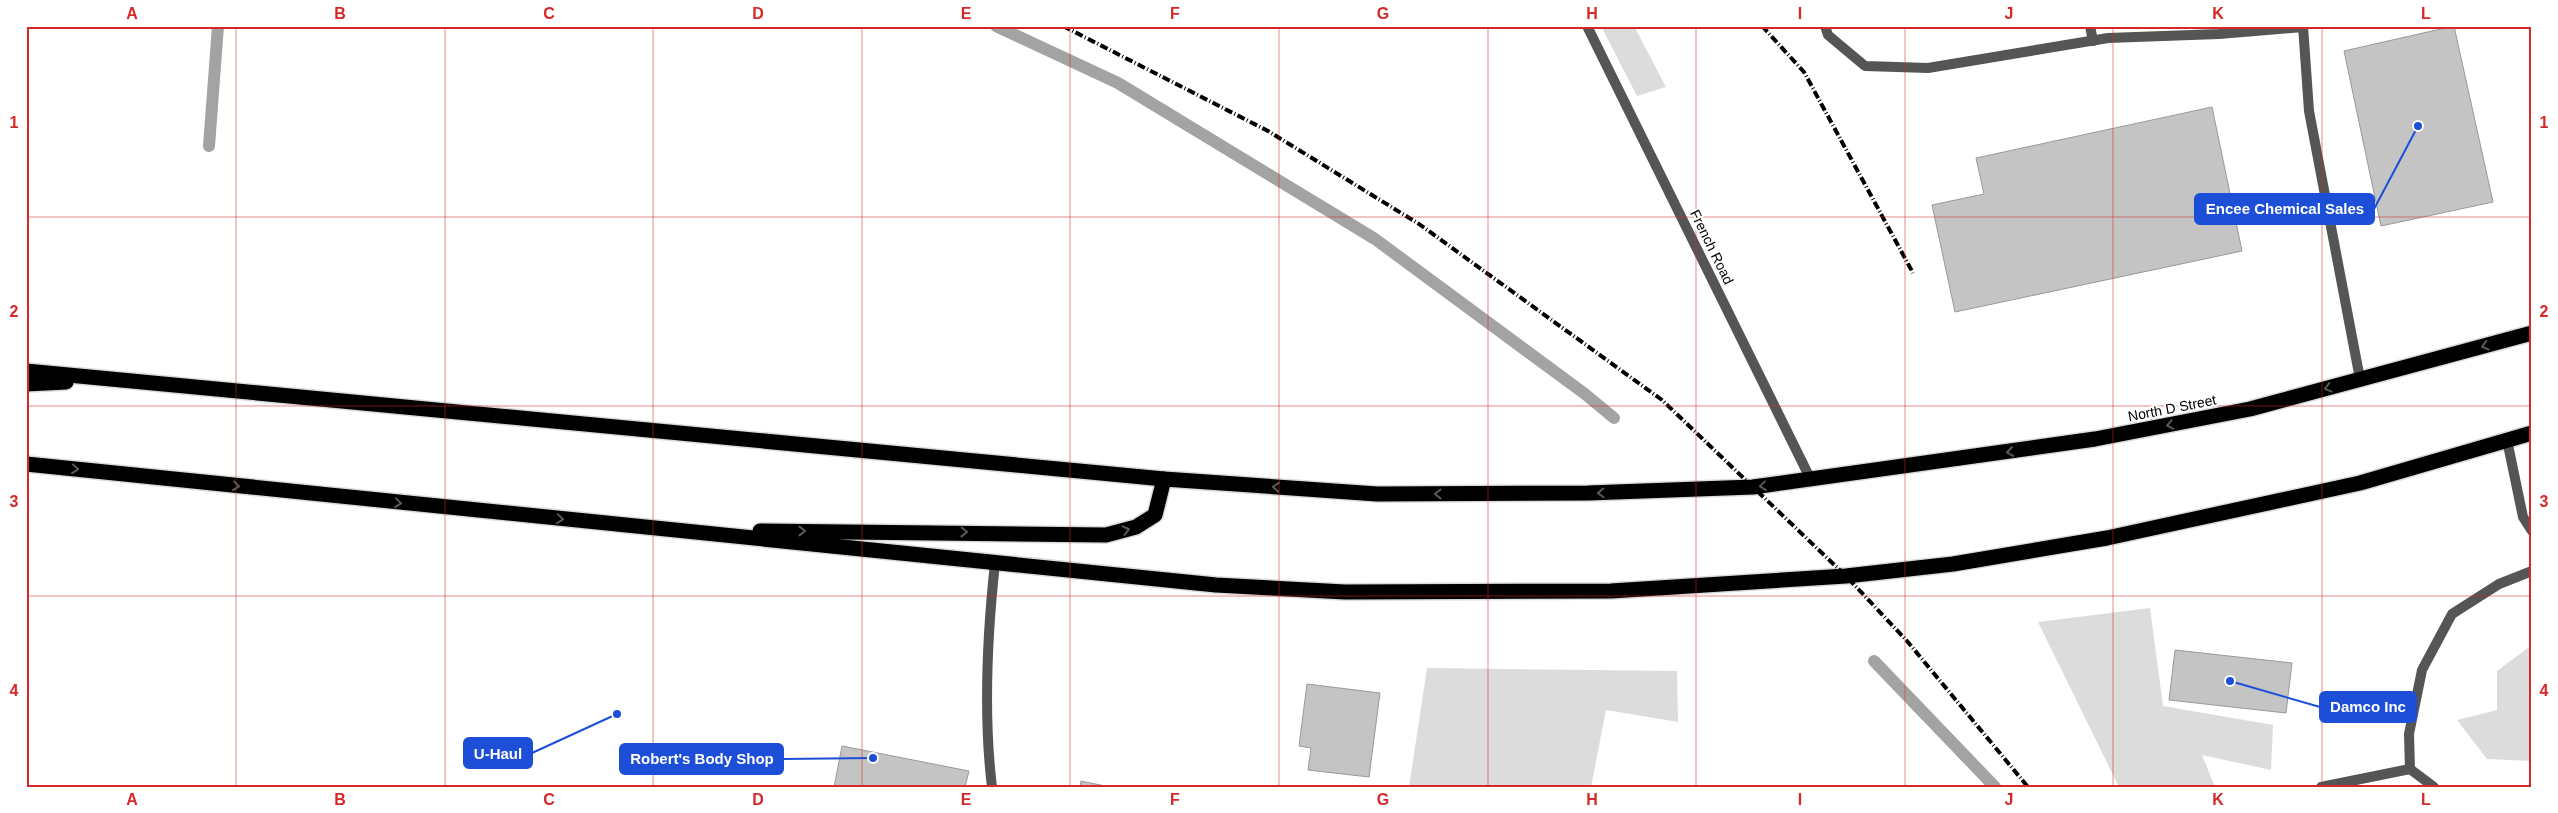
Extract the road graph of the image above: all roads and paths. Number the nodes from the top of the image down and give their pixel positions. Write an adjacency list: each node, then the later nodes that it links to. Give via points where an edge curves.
1 (1587, 26): 15 (street, French Road)
2 (1825, 26): 5 (street, via 1828,35 1865,66 1928,68)
3 (2090, 26): 5 (street)
4 (2303, 27): 5 (street); 9 (street, via 2309,112)
5 (2093, 41)
6 (2532, 333): 9 (highway, North D Street, one-way to 9)
7 (26, 371): 8 (highway)
8 (117, 379): 10 (highway); 14 (highway, North D Street)
9 (2360, 379): 15 (highway, North D Street, one-way to 15, via 2250,409 2095,439)
10 (26, 384)
11 (2532, 433): 12 (highway)
12 (2507, 440): 17 (street, via 2523,517); 18 (highway, via 2360,483 2108,538 1953,564 1846,576 1611,591 1345,592 1216,585)
13 (26, 464): 16 (highway, one-way to 16)
14 (1164, 479): 15 (highway, North D Street, one-way to 14, via 1753,487 1588,493 1377,494); 16 (highway, one-way to 14, via 1106,535 1136,528 1155,515)
15 (1811, 480)
16 (666, 530): 18 (highway)
17 (2532, 532)
18 (995, 563): 21 (street, via 989,616 987,745)
19 (2532, 571): 20 (street, via 2499,584 2452,614 2422,670 2409,734)
20 (2410, 769): 22 (street); 23 (street)
21 (992, 787)
22 (2321, 787)
23 (2434, 787)

